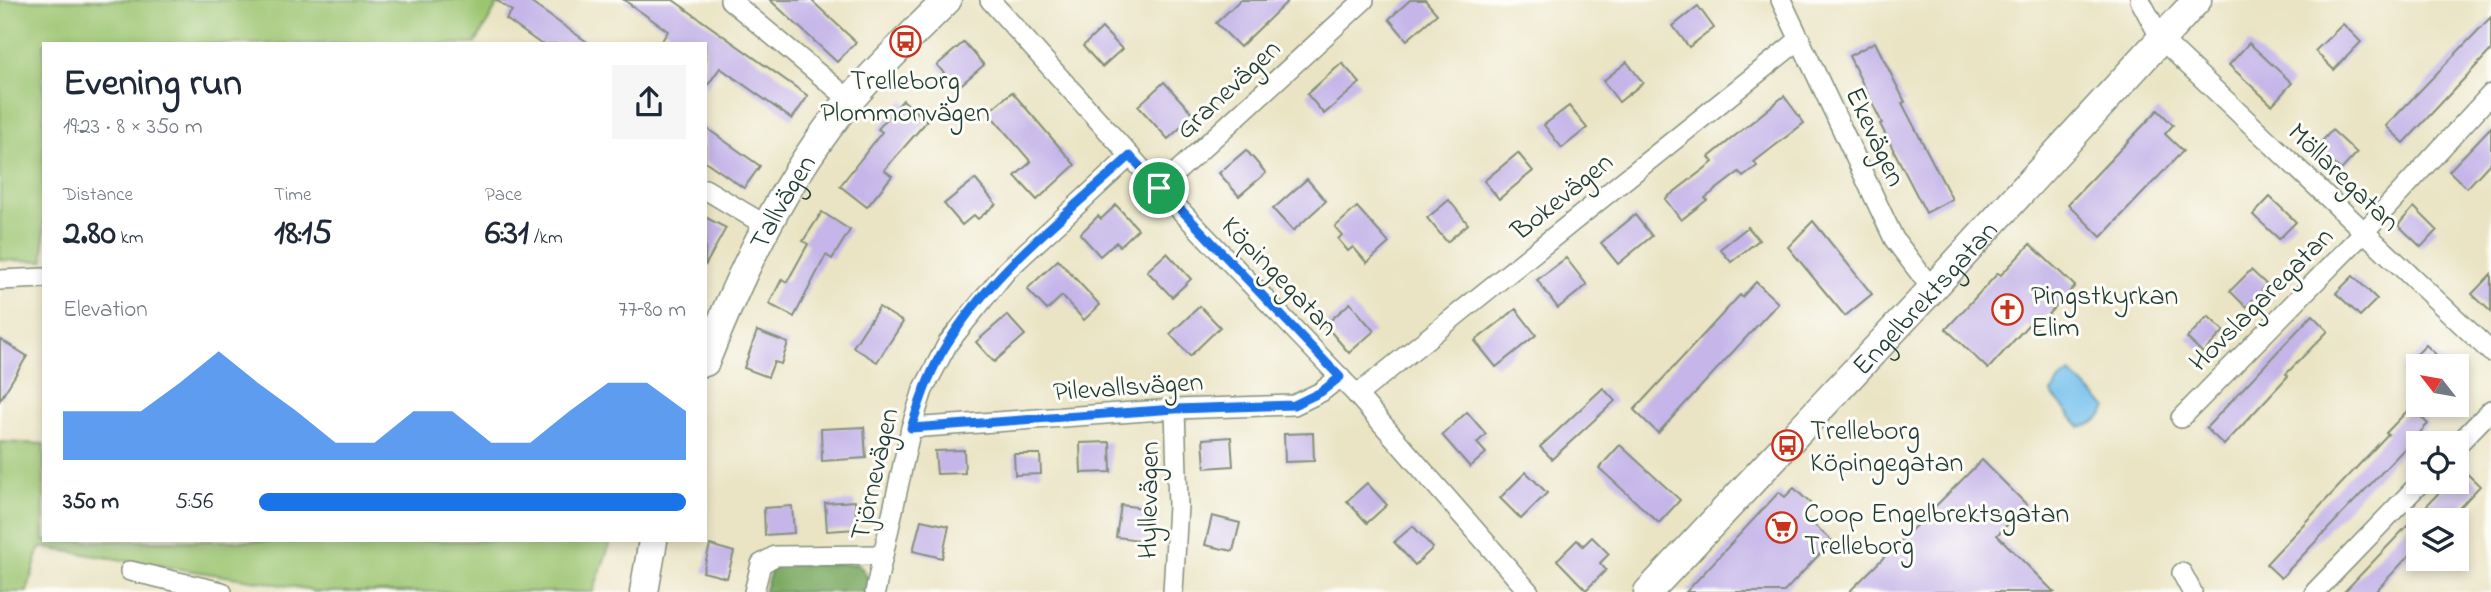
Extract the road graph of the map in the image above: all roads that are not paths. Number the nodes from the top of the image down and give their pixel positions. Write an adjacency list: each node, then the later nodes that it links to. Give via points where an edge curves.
1 (730, 0): 11 (street)
2 (947, 0): 11 (main road, Tallvägen)
3 (990, 0): 12 (street, Köpingegatan)
4 (1364, 0): 13 (street, Granevägen)
5 (1782, 0): 8 (street, Ekevägen)
6 (2140, 0): 9 (street, Möllaregatan)
7 (2197, 0): 9 (main road, Engelbrektsgatan)
8 (1800, 39): 19 (street, Ekevägen, via 1895,239); 23 (street, Bokevägen)
9 (2161, 39): 16 (street, Möllaregatan); 19 (main road, Engelbrektsgatan)
10 (2491, 94): 16 (street, Hovslagaregatan)
11 (850, 100): 15 (main road, Tallvägen)
12 (1130, 156): 13 (street, Köpingegatan); 27 (street, Tjörnevägen, via 1007,270 972,310 933,369)
13 (1159, 188): 22 (street, Köpingegatan)
14 (707, 190): 15 (street)
15 (765, 225): 21 (main road, Tallvägen)
16 (2363, 233): 20 (street, Möllaregatan); 26 (street, Hovslagaregatan)
17 (42, 278): 18 (street)
18 (0, 280)
19 (1932, 289): 40 (main road, Engelbrektsgatan)
20 (2491, 352)
21 (707, 357)
22 (1340, 377): 23 (street, Köpingegatan); 24 (street, Pilevallsvägen, via 1294,405)
23 (1357, 395): 39 (street, Köpingegatan)
24 (1175, 409): 27 (street, Pilevallsvägen); 38 (street, Hyllevägen, via 1178,506)
25 (2491, 410): 28 (street)
26 (2181, 418)
27 (911, 428): 31 (street, Tjörnevägen)
28 (2469, 433)
29 (2409, 494): 42 (street)
30 (653, 542): 35 (main road)
31 (883, 555): 36 (street, via 775,556 761,564); 37 (street, Tjörnevägen)
32 (130, 571): 34 (street)
33 (2182, 573): 41 (street)
34 (222, 592)
35 (644, 592)
36 (754, 592)
37 (875, 592)
38 (1173, 592)
39 (1529, 592)
40 (1648, 592)
41 (2192, 592)
42 (2315, 592)

